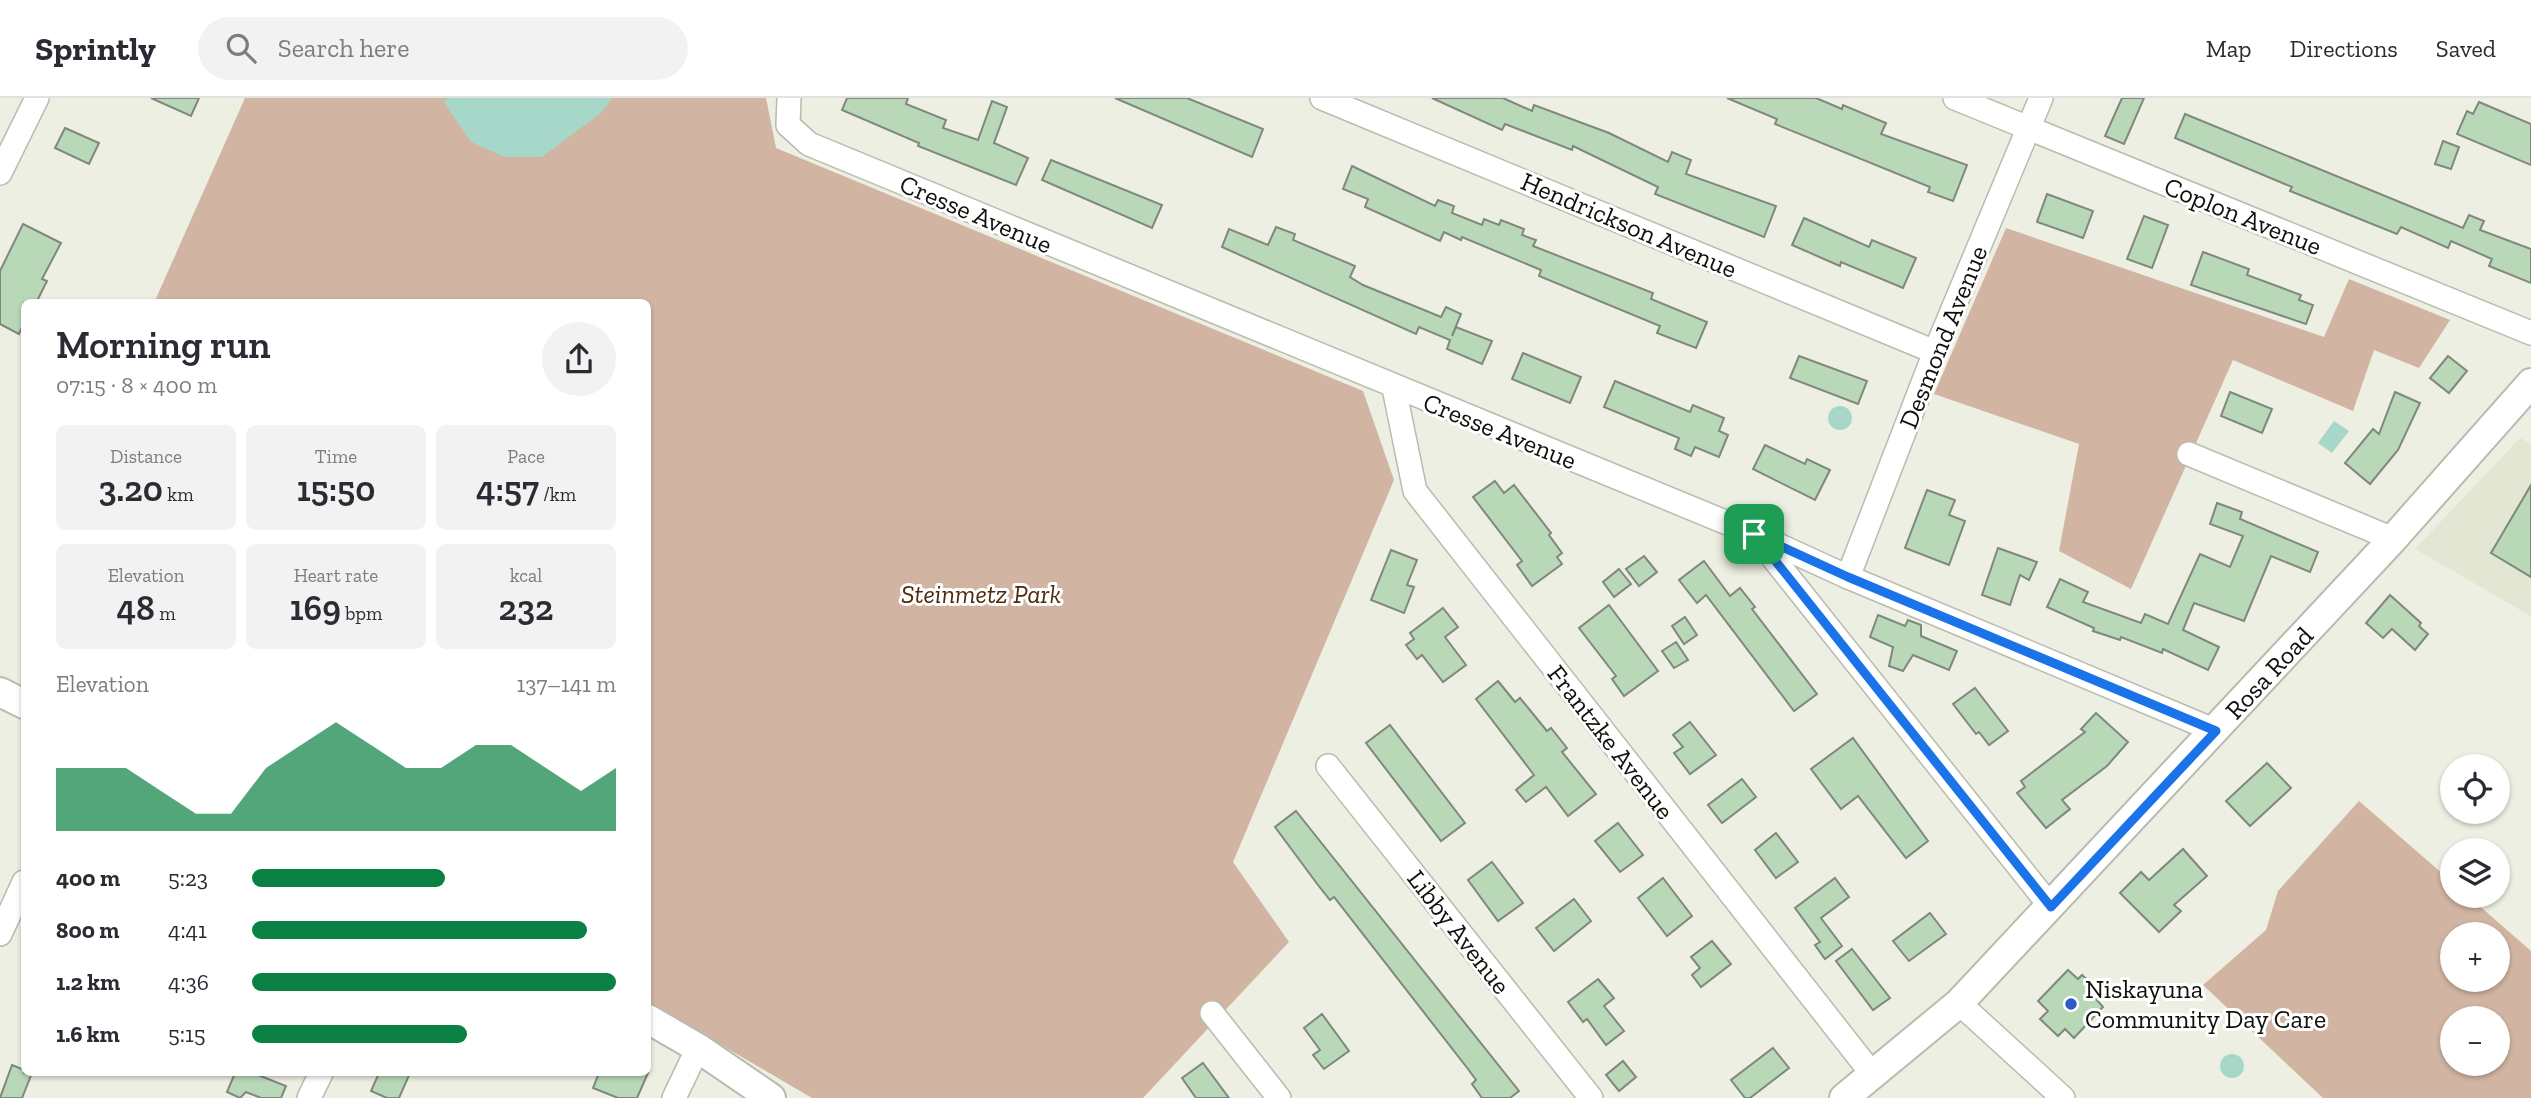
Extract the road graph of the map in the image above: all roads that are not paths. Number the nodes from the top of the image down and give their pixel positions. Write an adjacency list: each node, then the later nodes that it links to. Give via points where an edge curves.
1 (37, 98): 7 (street)
2 (789, 98): 11 (street, Cresse Avenue, via 788,125 809,144)
3 (1322, 98): 9 (street, Hendrickson Avenue)
4 (1955, 98): 6 (street, Coplon Avenue)
5 (2041, 98): 6 (street, Desmond Avenue)
6 (2029, 128): 8 (street, Coplon Avenue); 9 (street, Desmond Avenue)
7 (0, 173)
8 (2531, 333)
9 (1935, 352): 15 (street, Desmond Avenue)
10 (2531, 383): 14 (street, Rosa Road)
11 (1394, 388): 13 (street, Cresse Avenue); 27 (street, Frantzke Avenue, via 1415,491)
12 (2189, 454): 14 (street)
13 (1754, 534): 15 (street, Cresse Avenue); 21 (street)
14 (2393, 539): 18 (street, Rosa Road)
15 (1848, 577): 18 (street, Cresse Avenue)
16 (0, 692): 17 (street)
17 (21, 702)
18 (2216, 731): 21 (street, Rosa Road)
19 (1328, 766): 33 (street, Libby Avenue)
20 (21, 888): 22 (street)
21 (2051, 907): 23 (street, Rosa Road)
22 (0, 934)
23 (1959, 1003): 27 (street, Rosa Road); 35 (street)
24 (1212, 1013): 32 (street)
25 (651, 1021): 26 (street)
26 (698, 1048): 30 (street); 31 (street)
27 (1873, 1075): 34 (street, Rosa Road)
28 (320, 1076): 29 (street)
29 (309, 1098)
30 (674, 1098)
31 (771, 1098)
32 (1279, 1098)
33 (1591, 1098)
34 (1844, 1098)
35 (2063, 1098)

